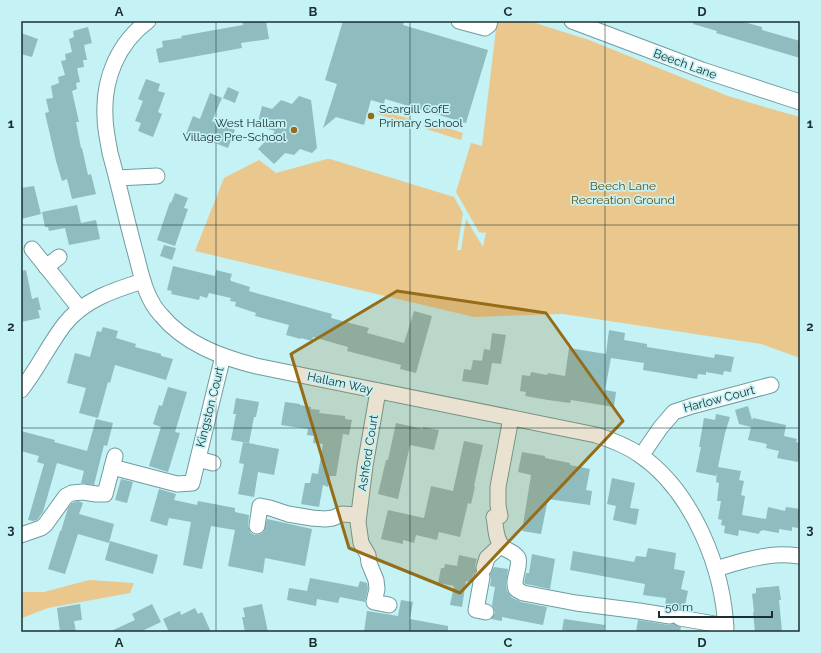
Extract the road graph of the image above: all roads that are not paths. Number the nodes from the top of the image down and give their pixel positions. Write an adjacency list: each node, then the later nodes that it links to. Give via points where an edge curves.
1 (148, 21): 7 (street, Hallam Way, via 124,46 113,66 107,85 106,124)
2 (459, 21): 3 (street, via 485,28)
3 (490, 21)
4 (572, 21): 5 (street, Beech Lane, via 702,70)
5 (800, 102)
6 (157, 176): 7 (street)
7 (117, 178): 11 (street, Hallam Way)
8 (32, 249): 10 (street)
9 (58, 257): 10 (street)
10 (46, 267): 12 (street)
11 (143, 280): 12 (street, via 112,291); 13 (street, Hallam Way, via 154,306 172,327 196,344)
12 (80, 309): 15 (street, via 64,325)
13 (223, 356): 16 (street, Hallam Way, via 256,366); 19 (street, Kingston Court)
14 (771, 385): 18 (street, Harlow Court, via 674,412)
15 (21, 390)
16 (378, 391): 17 (street, Hallam Way); 21 (street, Ashford Court)
17 (511, 418): 18 (street, Hallam Way, via 596,435 613,440); 24 (street, via 498,487 500,516 494,517)
18 (641, 456): 26 (street, Hallam Way, via 662,474 683,500 703,536)
19 (198, 459): 20 (street, Kingston Court); 23 (street, Kingston Court, via 192,483 177,484 114,462 105,494 72,493 66,496 45,525)
20 (213, 463)
21 (358, 515): 22 (street, via 342,514 326,519 312,518 260,506); 27 (street, Ashford Court, via 362,543 376,580 374,602)
22 (257, 526)
23 (21, 535)
24 (501, 545): 28 (street, via 487,558); 29 (street, via 518,558 514,585 519,591 576,603 675,617)
25 (800, 556): 26 (street, via 763,556)
26 (716, 569): 29 (street, Hallam Way)
27 (389, 605)
28 (477, 608)
29 (726, 629)

